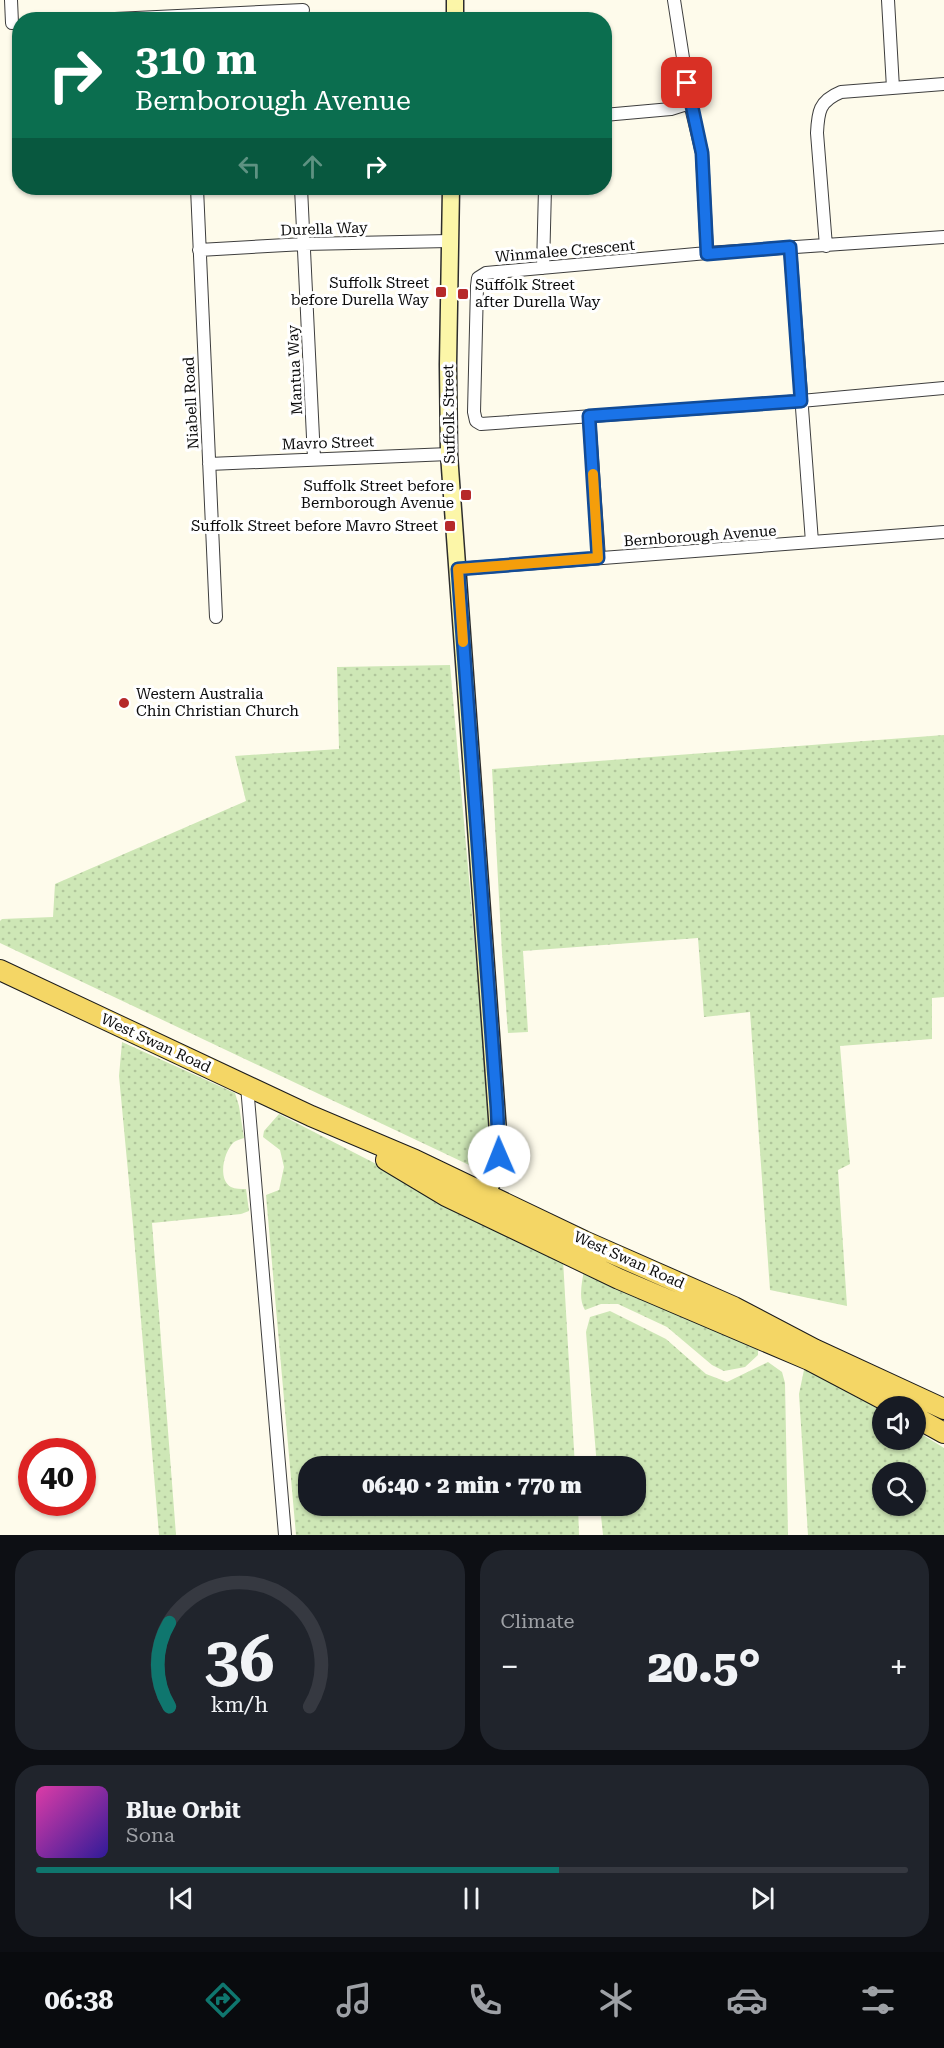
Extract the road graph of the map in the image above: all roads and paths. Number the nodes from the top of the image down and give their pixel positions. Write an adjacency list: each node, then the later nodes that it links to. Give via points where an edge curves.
1 (11, 0): 6 (street)
2 (674, 0): 9 (street)
3 (888, 0): 8 (street)
4 (303, 10): 5 (street)
5 (274, 12)
6 (11, 23)
7 (944, 84): 8 (street)
8 (893, 88): 18 (street, via 841,92 823,103 817,133)
9 (690, 103): 10 (street, via 671,110); 21 (street, via 702,153)
10 (612, 114)
11 (196, 195): 20 (street, Niabell Road)
12 (301, 195): 17 (street, Mantua Way)
13 (451, 195): 16 (street, Suffolk Street)
14 (545, 195): 22 (street)
15 (944, 237): 18 (street, Winmalee Crescent)
16 (449, 241): 17 (street, Durella Way); 26 (street, Suffolk Street)
17 (304, 244): 20 (street, Durella Way); 27 (street, Mantua Way)
18 (826, 246): 19 (street, Winmalee Crescent)
19 (790, 247): 21 (street, Winmalee Crescent); 24 (street)
20 (199, 250): 28 (street, Niabell Road)
21 (707, 254): 22 (street, Winmalee Crescent)
22 (543, 268): 25 (street, Winmalee Crescent, via 486,273 478,278 474,417 481,424)
23 (944, 388): 24 (street, Winmalee Crescent)
24 (801, 401): 25 (street, Winmalee Crescent); 30 (street)
25 (589, 416): 31 (street)
26 (449, 454): 27 (street, Mavro Street); 32 (street, Suffolk Street)
27 (314, 458): 28 (street, Mavro Street)
28 (209, 464): 33 (street, Niabell Road)
29 (944, 532): 30 (street, Bernborough Avenue)
30 (812, 542): 31 (street, Bernborough Avenue)
31 (598, 558): 32 (street, Bernborough Avenue)
32 (458, 569): 36 (street, Suffolk Street, via 499,1156)
33 (216, 617)
34 (0, 970): 35 (main road, West Swan Road)
35 (248, 1086): 36 (main road, West Swan Road); 41 (street)
36 (484, 1203): 37 (main road, West Swan Road, via 619,1279 808,1360); 38 (main road, West Swan Road, via 584,1241 734,1307)
37 (877, 1396)
38 (944, 1409)
39 (926, 1423): 40 (main road)
40 (944, 1433)
41 (285, 1535)

